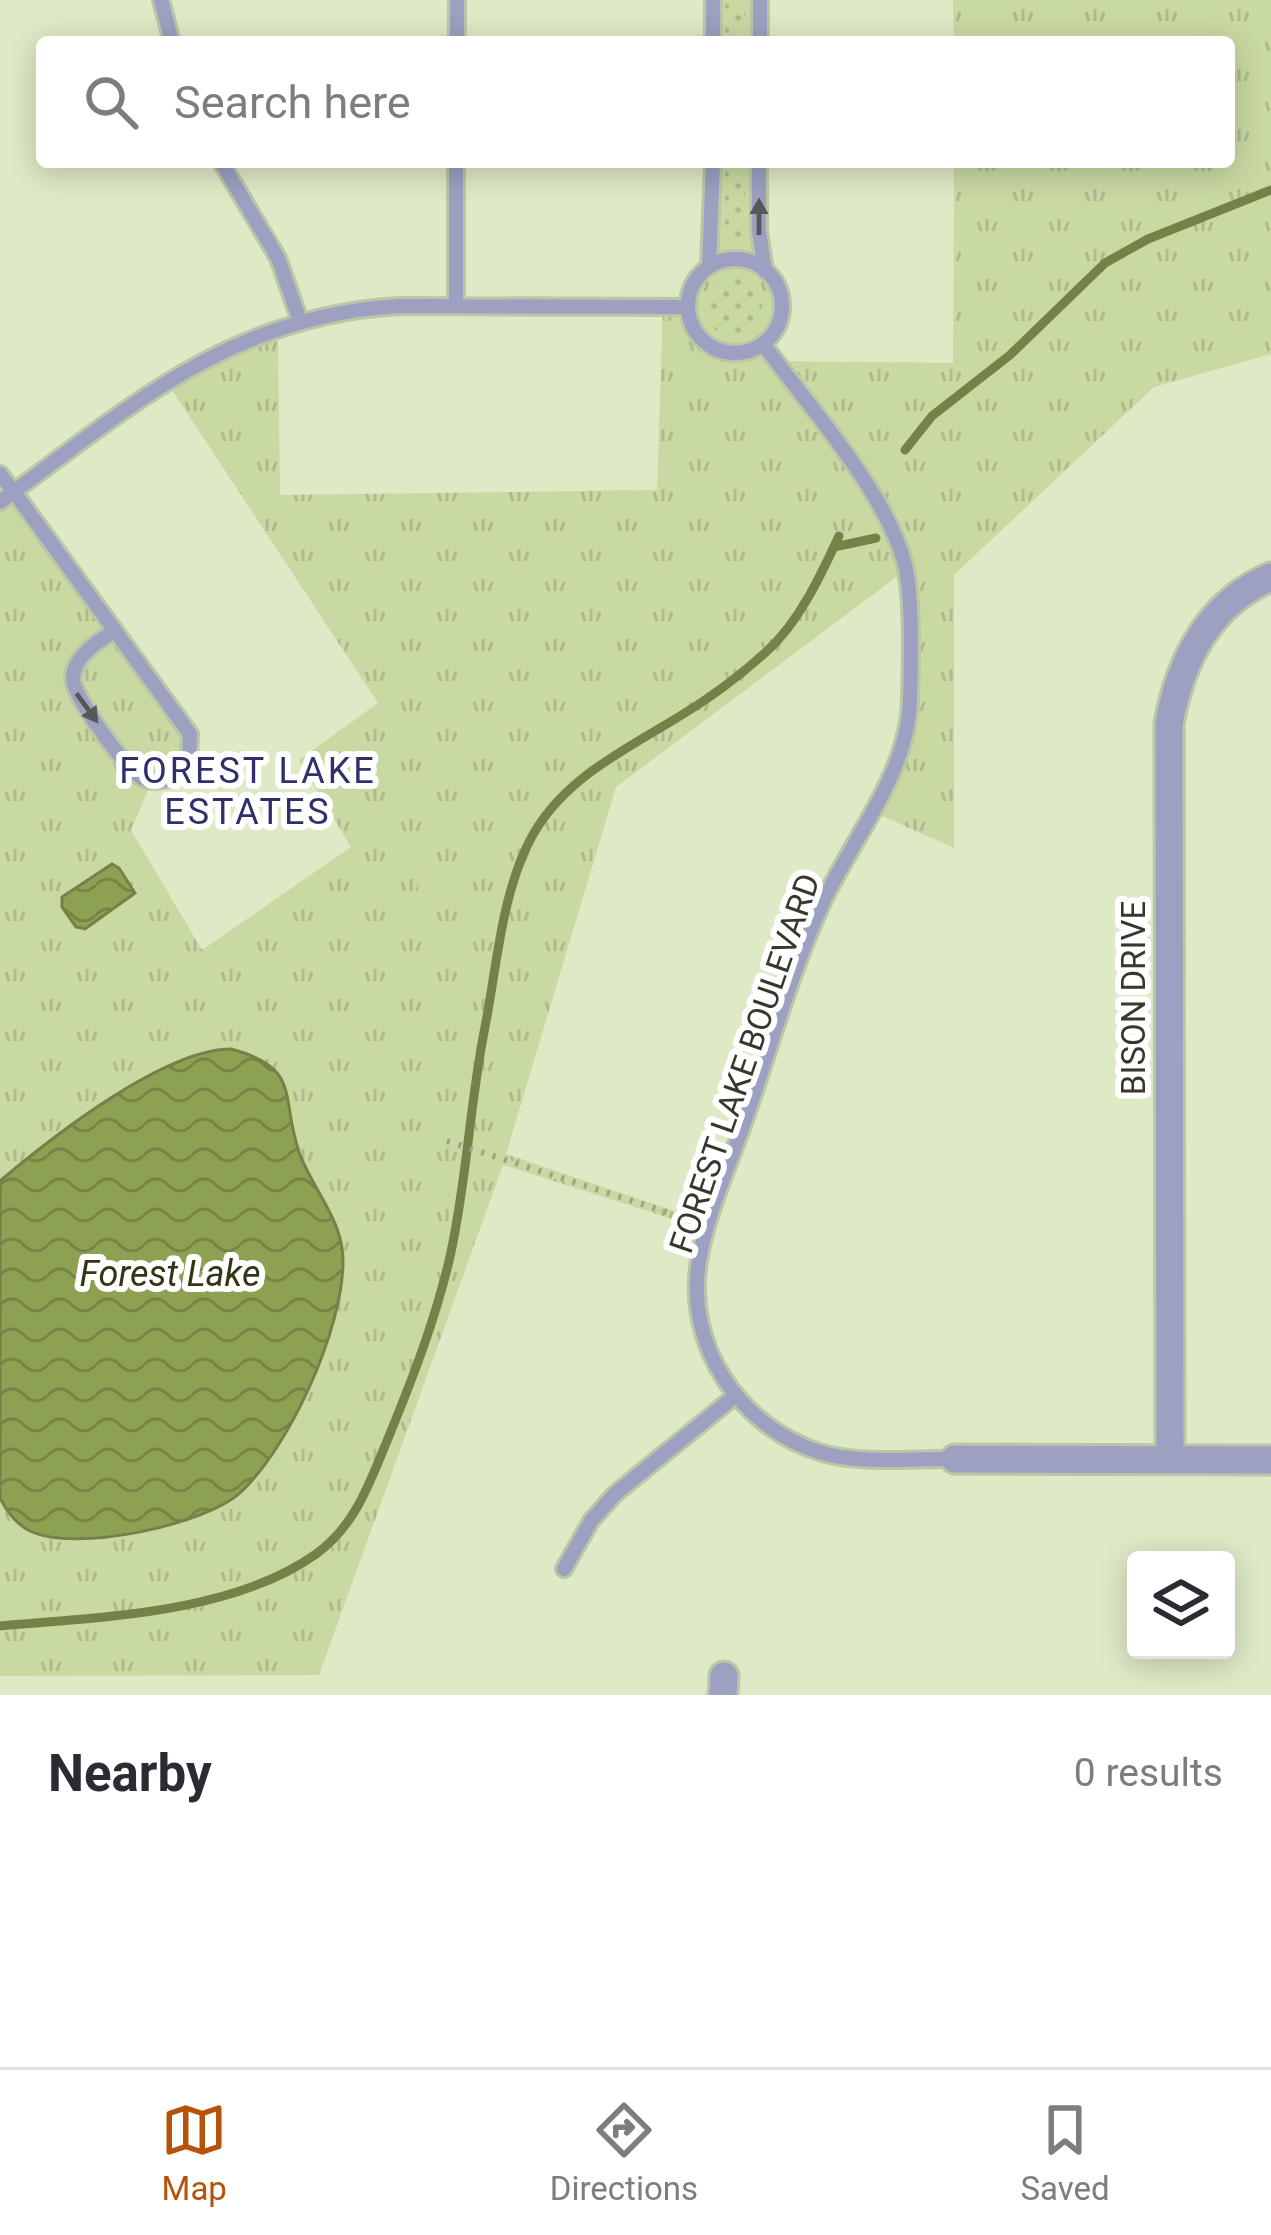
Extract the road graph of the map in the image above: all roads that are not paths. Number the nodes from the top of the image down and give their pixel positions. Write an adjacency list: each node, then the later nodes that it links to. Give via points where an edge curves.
1 (161, 0): 5 (lane)
2 (457, 0): 6 (lane)
3 (712, 0): 7 (lane)
4 (760, 0): 8 (lane)
5 (170, 36)
6 (457, 36)
7 (712, 36)
8 (760, 36)
9 (225, 168): 17 (lane, via 278,258)
10 (456, 168): 15 (lane)
11 (712, 168): 13 (lane)
12 (759, 168): 14 (lane, one-way to 12)
13 (709, 267): 14 (lane, via 733,260); 16 (lane)
14 (765, 271): 18 (lane, via 781,309)
15 (456, 305): 16 (lane); 17 (lane, via 358,308)
16 (688, 307): 18 (lane, via 711,347 743,353)
17 (299, 321): 20 (lane, via 166,381)
18 (763, 344): 24 (lane, FOREST LAKE BOULEVARD, via 893,529 906,569 910,704 895,765 815,921 699,1260 706,1344)
19 (0, 474): 20 (lane)
20 (14, 492): 21 (lane); 23 (lane)
21 (0, 502)
22 (1271, 577): 26 (street, BISON DRIVE, via 1204,630 1175,688 1169,724)
23 (115, 631): 23 (lane, one-way to 23, via 80,657 75,691 129,767 143,778 170,779 189,760 190,734)
24 (735, 1396): 25 (lane, FOREST LAKE BOULEVARD, via 772,1430 819,1452); 28 (lane, via 615,1494)
25 (955, 1459): 26 (street)
26 (1170, 1460): 27 (street)
27 (1271, 1460)
28 (564, 1569)

